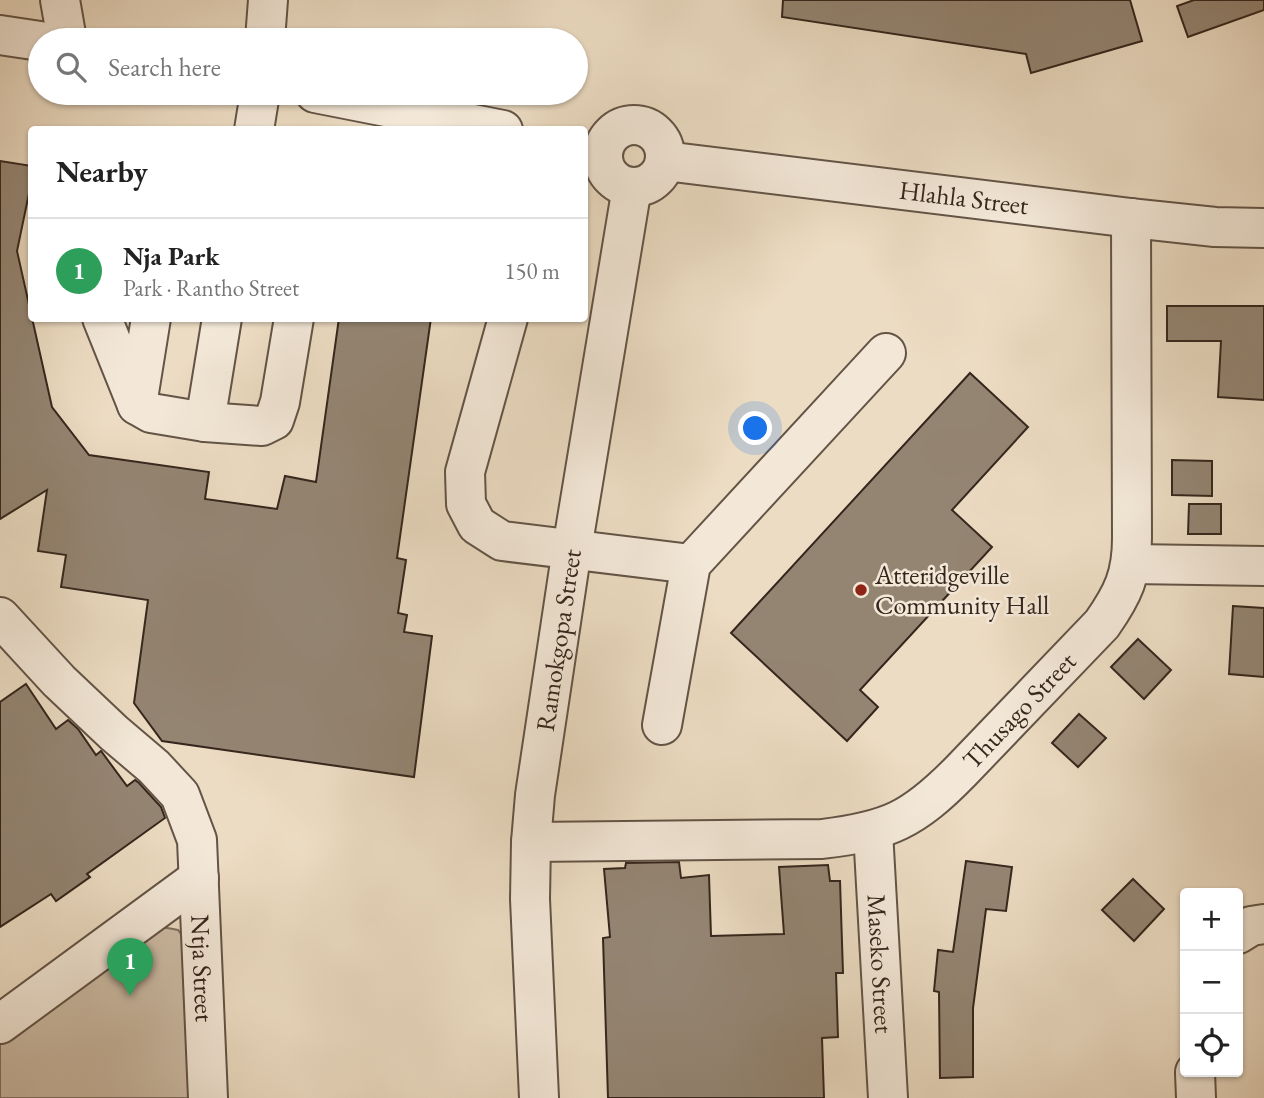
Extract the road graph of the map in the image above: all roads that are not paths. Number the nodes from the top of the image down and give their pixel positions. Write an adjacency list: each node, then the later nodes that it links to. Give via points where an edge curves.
1 (60, 0): 3 (street)
2 (268, 0): 4 (street)
3 (65, 28)
4 (266, 28)
5 (0, 35): 6 (street)
6 (28, 39)
7 (258, 105): 9 (street)
8 (376, 105): 10 (street)
9 (255, 126)
10 (483, 126)
11 (594, 147): 12 (street, via 615,131 635,124 661,139); 13 (street, via 615,181)
12 (665, 161): 13 (street, via 653,180); 14 (street, Hlahla Street)
13 (632, 187): 24 (street, Ramokgopa Street)
14 (1131, 218): 15 (street, Hlahla Street); 26 (street, Thusago Street)
15 (1264, 229)
16 (104, 322): 22 (street)
17 (150, 322): 22 (street)
18 (221, 322): 23 (street)
19 (293, 322): 23 (street, via 274,420 262,426)
20 (507, 322): 24 (street, via 465,472 466,504 477,525 502,541)
21 (886, 353): 25 (street)
22 (137, 405): 23 (street, via 151,413)
23 (205, 422)
24 (572, 549): 25 (street); 31 (street, Ramokgopa Street)
25 (691, 564): 29 (street)
26 (1132, 564): 27 (street); 30 (street, Thusago Street, via 1116,604 1101,624 938,794 893,825)
27 (1264, 566)
28 (0, 617): 32 (street, Ntja Street, via 59,681 180,795)
29 (662, 725)
30 (873, 831): 31 (street, Thusago Street, via 822,839); 39 (street, Maseko Street)
31 (531, 842): 38 (street, Ramokgopa Street)
32 (198, 859): 35 (street); 37 (street, Ntja Street)
33 (1264, 924): 34 (street)
34 (1243, 931)
35 (0, 1024)
36 (1195, 1077): 40 (street)
37 (208, 1098)
38 (539, 1098)
39 (888, 1098)
40 (1196, 1098)

